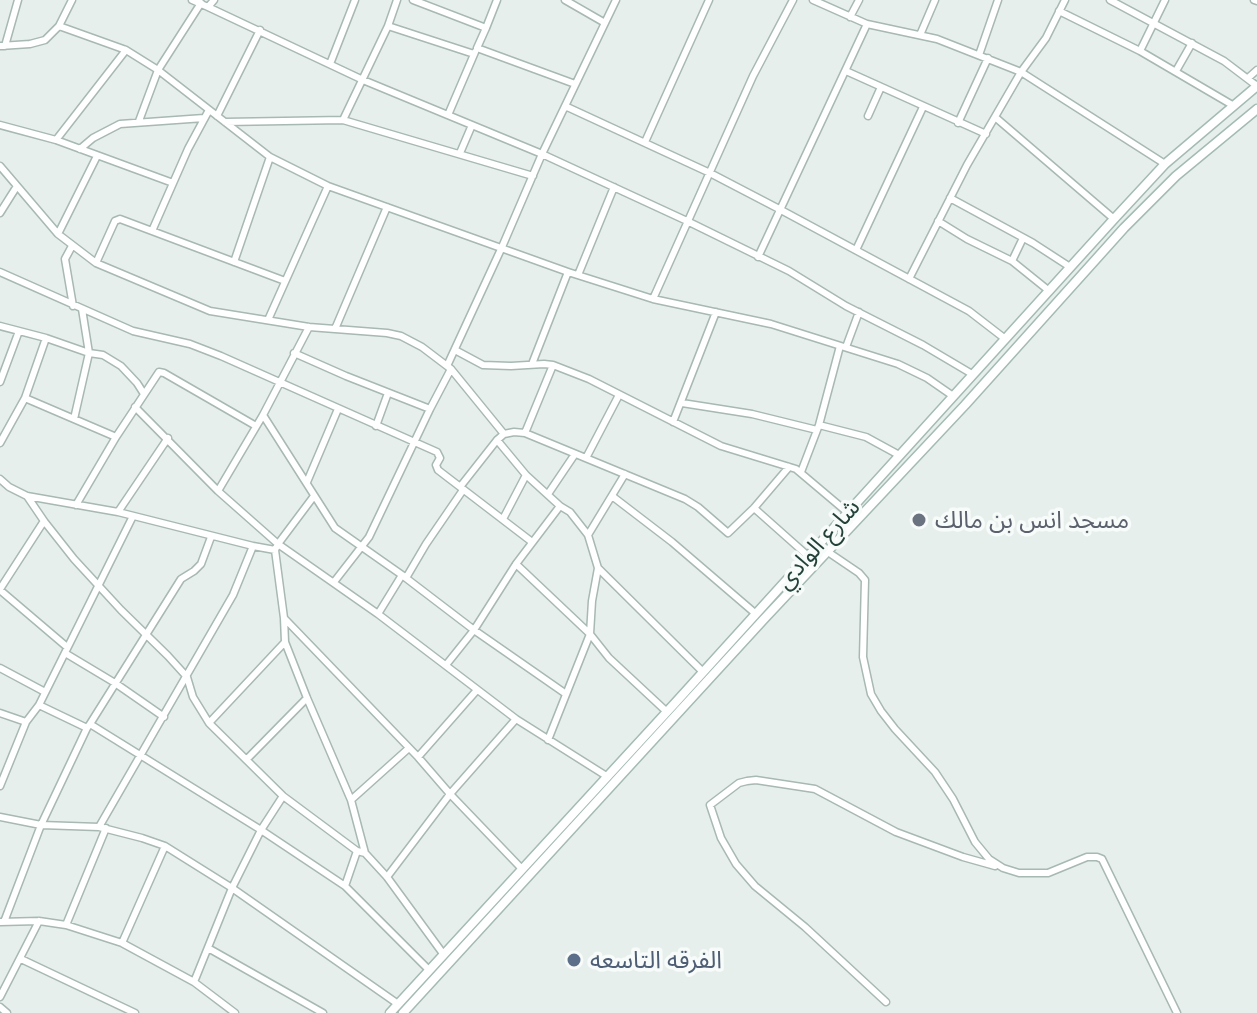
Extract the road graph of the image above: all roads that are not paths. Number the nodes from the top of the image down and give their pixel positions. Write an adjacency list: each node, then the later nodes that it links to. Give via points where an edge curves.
1 (18, 0): 32 (street)
2 (72, 0): 26 (street)
3 (192, 0): 20 (street)
4 (214, 0): 20 (street)
5 (355, 0): 38 (street)
6 (397, 0): 27 (street)
7 (413, 0): 28 (street)
8 (497, 0): 28 (street)
9 (565, 0): 24 (street)
10 (616, 0): 24 (street)
11 (709, 0): 67 (street)
12 (793, 0): 75 (street)
13 (813, 0): 22 (street)
14 (859, 0): 22 (street)
15 (935, 0): 30 (street)
16 (998, 0): 36 (street)
17 (1065, 0): 21 (street)
18 (1110, 0): 23 (street)
19 (1165, 0): 23 (street)
20 (205, 5): 29 (street); 39 (street)
21 (1059, 11): 35 (street); 43 (street)
22 (850, 17): 25 (street)
23 (1153, 22): 31 (street); 35 (street)
24 (605, 23): 46 (street)
25 (867, 24): 30 (street); 41 (street)
26 (59, 26): 32 (street, via 45,40); 33 (street)
27 (388, 26): 34 (street); 45 (street)
28 (486, 28): 34 (street)
29 (260, 30): 38 (street); 55 (street)
30 (920, 35): 36 (street)
31 (1192, 43): 42 (street); 44 (street)
32 (3, 46)
33 (126, 50): 39 (street); 66 (street)
34 (476, 51): 46 (street); 54 (street)
35 (1140, 51): 42 (street)
36 (979, 55): 37 (street)
37 (988, 58): 43 (street); 62 (street)
38 (330, 64): 45 (street)
39 (158, 70): 53 (street); 60 (street)
40 (1257, 70): 44 (street)
41 (846, 71): 48 (street); 83 (street)
42 (1176, 71): 50 (street)
43 (1021, 72): 57 (street); 73 (street)
44 (1248, 78): 47 (street)
45 (363, 80): 54 (street); 59 (street)
46 (575, 84): 49 (street)
47 (1257, 86): 50 (main road, شارع الوادي)
48 (881, 87): 51 (street); 56 (street)
49 (565, 106): 67 (street); 70 (street)
50 (1234, 106): 73 (main road, شارع الوادي)
51 (923, 107): 62 (street); 93 (street)
52 (1257, 109): 178 (main road, شارع الوادي, via 1176,176 1124,228)
53 (209, 110): 55 (street); 58 (street)
54 (448, 115): 64 (street)
55 (217, 116): 61 (street)
56 (868, 116)
57 (995, 117): 65 (street); 85 (street)
58 (204, 118): 60 (street); 77 (street)
59 (343, 120): 61 (street); 69 (street)
60 (139, 121): 68 (street, via 120,124)
61 (225, 122): 72 (street)
62 (958, 123): 65 (street)
63 (0, 125): 66 (street)
64 (472, 125): 69 (street); 70 (street)
65 (986, 134): 81 (street)
66 (56, 140): 68 (street)
67 (645, 142): 75 (street)
68 (80, 149): 71 (street)
69 (460, 153): 76 (street)
70 (542, 154): 76 (street); 80 (street)
71 (97, 156): 77 (street); 89 (street)
72 (270, 157): 79 (street); 96 (street)
73 (1165, 164): 85 (main road, شارع الوادي)
74 (0, 166): 78 (street)
75 (710, 173): 83 (street); 86 (street)
76 (533, 176): 92 (street)
77 (173, 183): 88 (street)
78 (17, 186): 84 (street); 89 (street)
79 (328, 186): 82 (street); 103 (street)
80 (614, 187): 86 (street); 101 (street)
81 (950, 198): 87 (street); 90 (street)
82 (387, 207): 92 (street); 113 (street)
83 (781, 210): 93 (street); 94 (street)
84 (0, 213)
85 (1114, 219): 98 (main road, شارع الوادي)
86 (687, 221): 94 (street); 105 (street)
87 (938, 221): 95 (street); 102 (street)
88 (152, 231): 96 (street); 97 (street, via 117,219)
89 (58, 234): 91 (street)
90 (1023, 238): 95 (street); 98 (street)
91 (72, 246): 97 (street); 106 (street, via 65,259)
92 (502, 247): 100 (street); 118 (street)
93 (856, 250): 102 (street)
94 (758, 257): 109 (street)
95 (1012, 261): 104 (street)
96 (234, 262): 103 (street)
97 (96, 263): 110 (street, via 201,308)
98 (1070, 267): 104 (main road, شارع الوادي)
99 (0, 272): 106 (street)
100 (568, 272): 101 (street); 121 (street)
101 (578, 275): 105 (street)
102 (909, 279): 116 (street, via 969,311)
103 (285, 281): 110 (street)
104 (1048, 290): 116 (main road, شارع الوادي)
105 (653, 299): 108 (street)
106 (73, 306): 107 (street)
107 (82, 309): 119 (street); 126 (street, via 133,331 190,344)
108 (716, 312): 117 (street); 132 (street)
109 (859, 312): 117 (street); 124 (street)
110 (268, 320): 112 (street)
111 (0, 326): 114 (street)
112 (309, 327): 113 (street); 120 (street)
113 (335, 329): 123 (street, via 401,336)
114 (19, 331): 115 (street); 125 (street)
115 (46, 338): 119 (street); 131 (street)
116 (1004, 338): 124 (main road, شارع الوادي)
117 (843, 346): 130 (street, via 907,367); 141 (street)
118 (455, 350): 121 (street, via 490,367); 123 (street)
119 (89, 353): 128 (street, via 121,366); 137 (street)
120 (294, 353): 126 (street); 127 (street)
121 (532, 364): 122 (street)
122 (553, 365): 129 (street); 142 (street)
123 (449, 368): 135 (street); 143 (street)
124 (972, 374): 130 (main road, شارع الوادي)
125 (0, 382)
126 (279, 382): 134 (street); 136 (street)
127 (388, 393): 135 (street); 140 (street)
128 (144, 394): 133 (street); 139 (street, via 161,372)
129 (619, 395): 138 (street); 151 (street)
130 (953, 396): 150 (main road, شارع الوادي)
131 (25, 398): 137 (street); 147 (street)
132 (682, 403): 138 (street); 141 (street)
133 (135, 407): 144 (street); 145 (street)
134 (338, 409): 140 (street); 157 (street)
135 (430, 409): 148 (street)
136 (263, 415): 139 (street); 157 (street)
137 (74, 419): 144 (street)
138 (673, 422): 152 (street, via 721,446)
139 (256, 426): 159 (street)
140 (376, 426): 148 (street)
141 (818, 428): 150 (street, via 866,437); 153 (street)
142 (525, 433): 143 (street); 149 (street)
143 (504, 434): 146 (street)
144 (116, 437): 164 (street)
145 (168, 438): 159 (street); 167 (street)
146 (497, 440): 155 (street); 158 (street)
147 (0, 443)
148 (414, 443): 158 (street, via 440,455 438,470); 177 (street)
149 (575, 454): 151 (street); 160 (street)
150 (899, 455): 168 (main road, شارع الوادي)
151 (586, 458): 154 (street)
152 (789, 467): 153 (street); 166 (street)
153 (801, 472): 168 (street)
154 (625, 474): 163 (street); 166 (street, via 692,502 728,533)
155 (526, 475): 160 (street); 170 (street)
156 (0, 479): 161 (street)
157 (307, 482): 162 (street)
158 (462, 488): 170 (street); 182 (street)
159 (218, 491): 176 (street)
160 (548, 494): 165 (street)
161 (27, 496): 164 (street); 171 (street)
162 (314, 496): 176 (street); 177 (street, via 335,528)
163 (612, 496): 172 (street); 187 (street)
164 (76, 505): 167 (street)
165 (560, 506): 172 (street); 174 (street)
166 (754, 508): 179 (street)
167 (118, 512): 169 (street)
168 (847, 512): 179 (main road, شارع الوادي)
169 (133, 516): 173 (street); 184 (street)
170 (503, 519): 174 (street)
171 (44, 521): 184 (street); 185 (street)
172 (588, 535): 181 (street)
173 (211, 537): 175 (street); 191 (street, via 201,564 181,579)
174 (532, 542): 180 (street)
175 (253, 546): 176 (street); 197 (street, via 233,595)
176 (276, 547): 183 (street); 188 (street)
177 (363, 547): 182 (street); 183 (street)
178 (828, 552): 219 (main road, شارع الوادي); 229 (street, via 865,580 862,642 871,694 935,772 975,842)
179 (808, 556): 187 (main road, شارع الوادي)
180 (516, 564): 189 (street); 190 (street)
181 (598, 568): 190 (street); 196 (street)
182 (404, 577): 186 (street); 189 (street)
183 (334, 582): 186 (street)
184 (100, 585): 191 (street); 193 (street)
185 (0, 590): 193 (street)
186 (378, 614): 194 (street)
187 (756, 614): 196 (main road, شارع الوادي)
188 (284, 618): 192 (street); 212 (street)
189 (474, 630): 194 (street); 201 (street)
190 (590, 634): 201 (street); 204 (street)
191 (147, 635): 197 (street); 198 (street)
192 (285, 642): 202 (street); 209 (street)
193 (66, 650): 198 (street); 200 (street)
194 (446, 665): 199 (street)
195 (0, 668): 200 (street)
196 (703, 672): 204 (main road, شارع الوادي)
197 (187, 677): 206 (street); 209 (street)
198 (115, 683): 206 (street); 210 (street)
199 (477, 690): 207 (street); 214 (street)
200 (45, 692): 203 (street)
201 (566, 694): 211 (street)
202 (307, 698): 215 (street); 222 (street)
203 (39, 705): 208 (street); 210 (street)
204 (667, 712): 217 (main road, شارع الوادي)
205 (0, 713): 208 (street)
206 (164, 717): 213 (street)
207 (516, 719): 211 (street); 220 (street)
208 (26, 722): 216 (street)
209 (209, 723): 215 (street)
210 (89, 726): 213 (street); 224 (street)
211 (548, 740): 217 (street)
212 (409, 748): 214 (street); 222 (street)
213 (140, 755): 225 (street); 226 (street)
214 (418, 757): 220 (street)
215 (247, 759): 221 (street)
216 (2, 771): 218 (street)
217 (608, 777): 219 (main road, شارع الوادي)
218 (0, 786)
219 (604, 788): 230 (main road, شارع الوادي); 252 (main road, شارع الوادي)
220 (450, 794): 230 (street); 231 (street)
221 (283, 796): 226 (street); 228 (street)
222 (351, 800): 228 (street)
223 (0, 817): 224 (street)
224 (41, 825): 225 (street); 235 (street)
225 (103, 828): 227 (street); 236 (street)
226 (261, 830): 232 (street); 233 (street)
227 (165, 846): 233 (street); 237 (street)
228 (361, 852): 231 (street); 232 (street)
229 (1003, 868): 244 (street, via 909,838 815,789 747,781 710,805 721,838 755,886); 253 (street, via 1039,874 1087,857 1102,859)
230 (522, 869): 239 (main road, شارع الوادي)
231 (387, 877): 239 (street)
232 (345, 886): 241 (street)
233 (232, 888): 238 (street); 245 (street)
234 (39, 921): 235 (street); 236 (street); 240 (street)
235 (2, 922)
236 (66, 925): 237 (street)
237 (122, 943): 242 (street)
238 (208, 948): 242 (street); 250 (street)
239 (444, 955): 241 (main road, شارع الوادي)
240 (21, 959): 243 (street); 248 (street)
241 (429, 970): 245 (main road, شارع الوادي)
242 (194, 982): 249 (street)
243 (0, 997)
244 (886, 1002)
245 (398, 1004): 251 (main road, شارع الوادي)
246 (0, 1007): 247 (street)
247 (7, 1013)
248 (135, 1013)
249 (235, 1013)
250 (323, 1013)
251 (390, 1013)
252 (403, 1013)
253 (1177, 1013)

